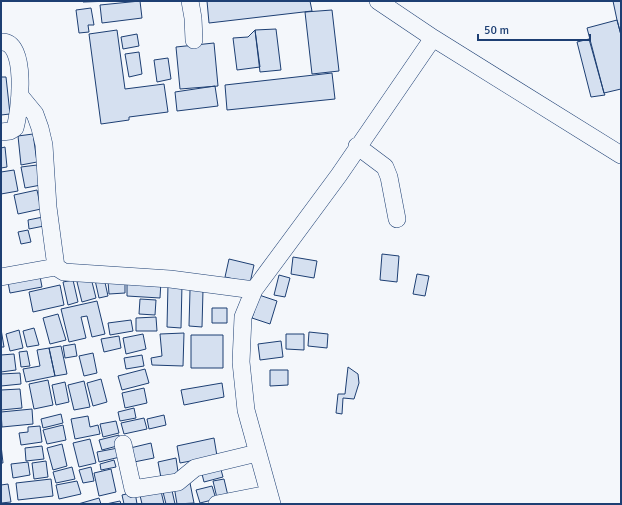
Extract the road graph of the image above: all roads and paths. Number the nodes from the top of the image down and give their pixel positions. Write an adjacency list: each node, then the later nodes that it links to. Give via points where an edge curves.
1 (190, 1): 4 (street)
2 (378, 1): 3 (street)
3 (433, 38): 8 (street); 9 (street)
4 (194, 40)
5 (1, 42): 6 (street, via 10,43 15,48)
6 (21, 97): 7 (street, via 15,128); 11 (street, via 35,114 44,145 48,207)
7 (1, 132)
8 (357, 146): 10 (street, via 385,167); 13 (street)
9 (621, 155)
10 (397, 219)
11 (56, 267): 12 (street); 13 (street, via 64,272 170,279)
12 (1, 277)
13 (254, 290): 15 (street, via 243,317 241,362 246,410)
14 (123, 444): 15 (street, via 133,489 178,482 195,468)
15 (257, 453): 16 (street)
16 (270, 499): 17 (street)
17 (216, 504)

